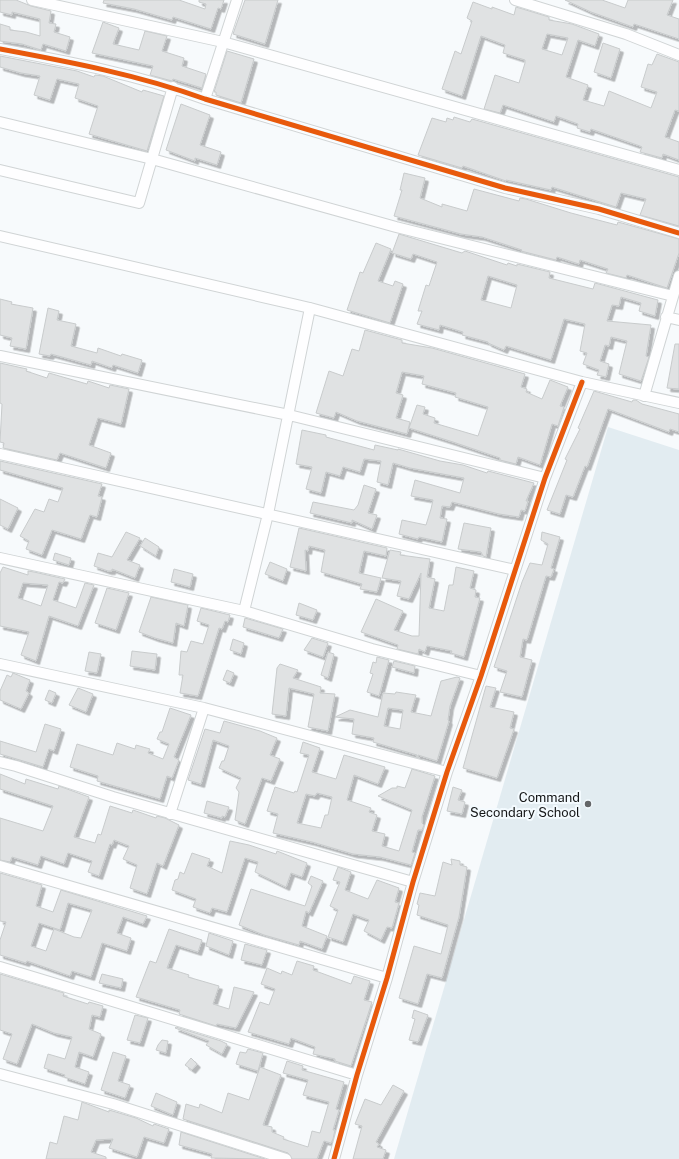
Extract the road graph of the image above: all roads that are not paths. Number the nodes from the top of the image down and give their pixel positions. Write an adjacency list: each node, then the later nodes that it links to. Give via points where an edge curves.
1 (32, 0): 4 (street)
2 (238, 0): 4 (street)
3 (515, 0): 6 (street, via 626,34)
4 (223, 42): 8 (street); 12 (street)
5 (0, 49): 7 (street, via 86,64)
6 (679, 55)
7 (173, 88): 8 (street); 10 (street)
8 (205, 99): 13 (street, via 505,188 599,209)
9 (0, 122): 10 (street)
10 (152, 159): 11 (street, via 139,202); 16 (street, via 396,227)
11 (0, 170)
12 (679, 170)
13 (679, 233)
14 (0, 236): 17 (street)
15 (679, 276): 16 (street)
16 (673, 296): 18 (street)
17 (310, 308): 21 (street); 24 (street)
18 (666, 317): 19 (street); 22 (street)
19 (679, 320)
20 (0, 356): 24 (street)
21 (582, 382): 22 (street); 26 (street)
22 (644, 396): 23 (street)
23 (679, 403)
24 (289, 415): 26 (street); 27 (street)
25 (0, 454): 27 (street)
26 (545, 478): 29 (street)
27 (268, 514): 29 (street); 30 (street)
28 (0, 558): 30 (street)
29 (515, 570): 32 (street)
30 (244, 612): 32 (street, via 372,649)
31 (0, 664): 33 (street)
32 (481, 676): 35 (street)
33 (204, 708): 35 (street); 36 (street)
34 (0, 762): 36 (street)
35 (447, 772): 38 (street)
36 (170, 814): 38 (street)
37 (0, 866): 40 (street)
38 (413, 882): 40 (street)
39 (0, 967): 42 (street)
40 (387, 978): 42 (street)
41 (0, 1074): 43 (street, via 113,1104)
42 (357, 1075): 44 (street)
43 (286, 1159)
44 (334, 1159)

